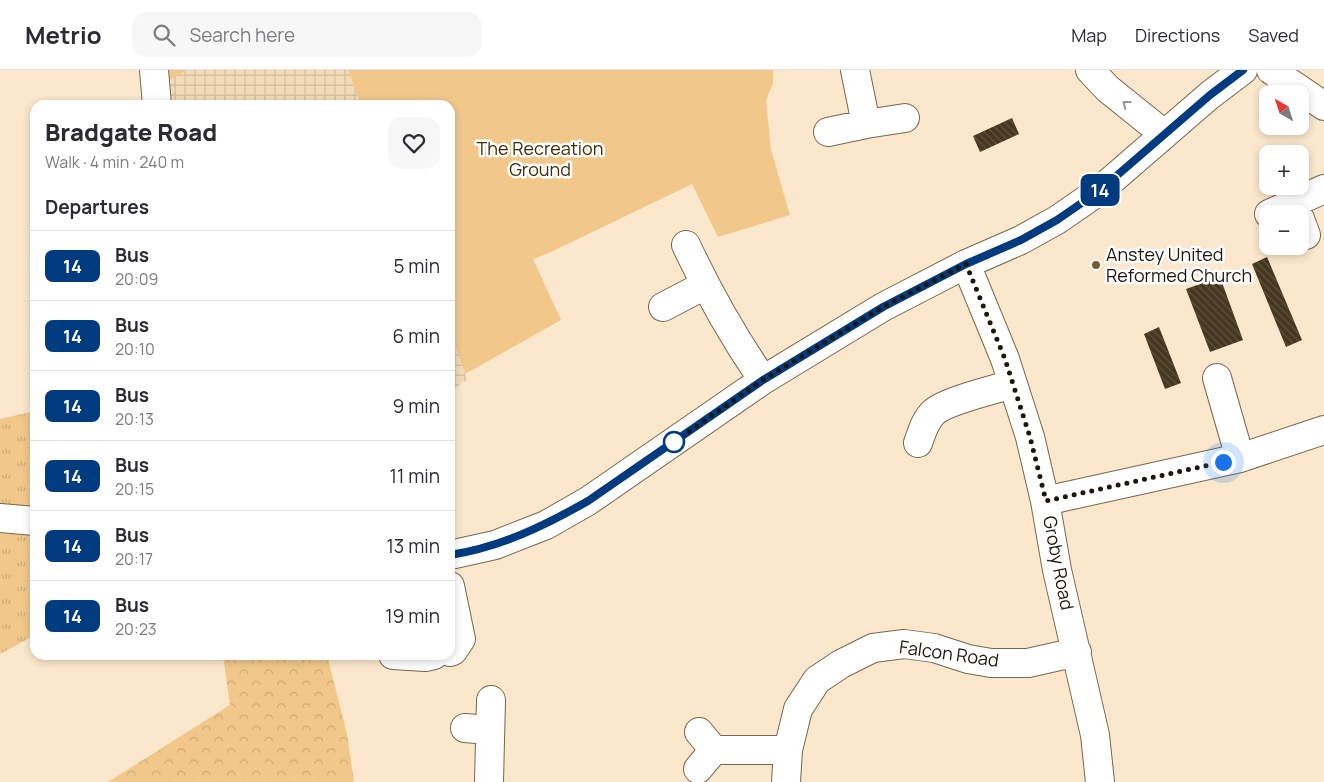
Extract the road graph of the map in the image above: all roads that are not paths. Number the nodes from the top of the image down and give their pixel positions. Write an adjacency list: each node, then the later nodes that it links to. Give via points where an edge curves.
1 (154, 70): 6 (street)
2 (855, 70): 9 (street)
3 (1090, 70): 11 (street, one-way to 3, via 1108,89)
4 (1243, 70): 11 (street)
5 (1271, 70): 7 (street)
6 (157, 100)
7 (1324, 106)
8 (905, 118): 9 (street)
9 (866, 124): 10 (street)
10 (828, 132)
11 (1164, 134): 15 (street, via 1099,191 1057,220)
12 (1324, 189): 13 (street)
13 (1309, 206)
14 (686, 245): 16 (street)
15 (966, 264): 19 (street, via 883,307); 20 (street, Groby Road)
16 (705, 285): 17 (street); 19 (street)
17 (663, 307)
18 (1217, 378): 23 (street)
19 (763, 380): 27 (street, via 580,506 546,525 495,545)
20 (1013, 384): 22 (street, via 935,411 924,426); 24 (street, Groby Road)
21 (1324, 430): 23 (street)
22 (918, 443)
23 (1240, 458): 24 (street)
24 (1046, 501): 30 (street, Groby Road)
25 (0, 518): 26 (street)
26 (30, 520)
27 (455, 554)
28 (455, 610): 29 (street, via 461,639)
29 (455, 649)
30 (1077, 652): 33 (street, Falcon Road, via 1028,663 1009,663 968,659 934,648 904,644 873,648 817,680 798,709); 36 (street, Groby Road, via 1095,736)
31 (491, 700): 34 (street, via 477,729)
32 (703, 750): 33 (street)
33 (788, 750): 35 (street, Falcon Road)
34 (490, 782)
35 (786, 782)
36 (1100, 782)

